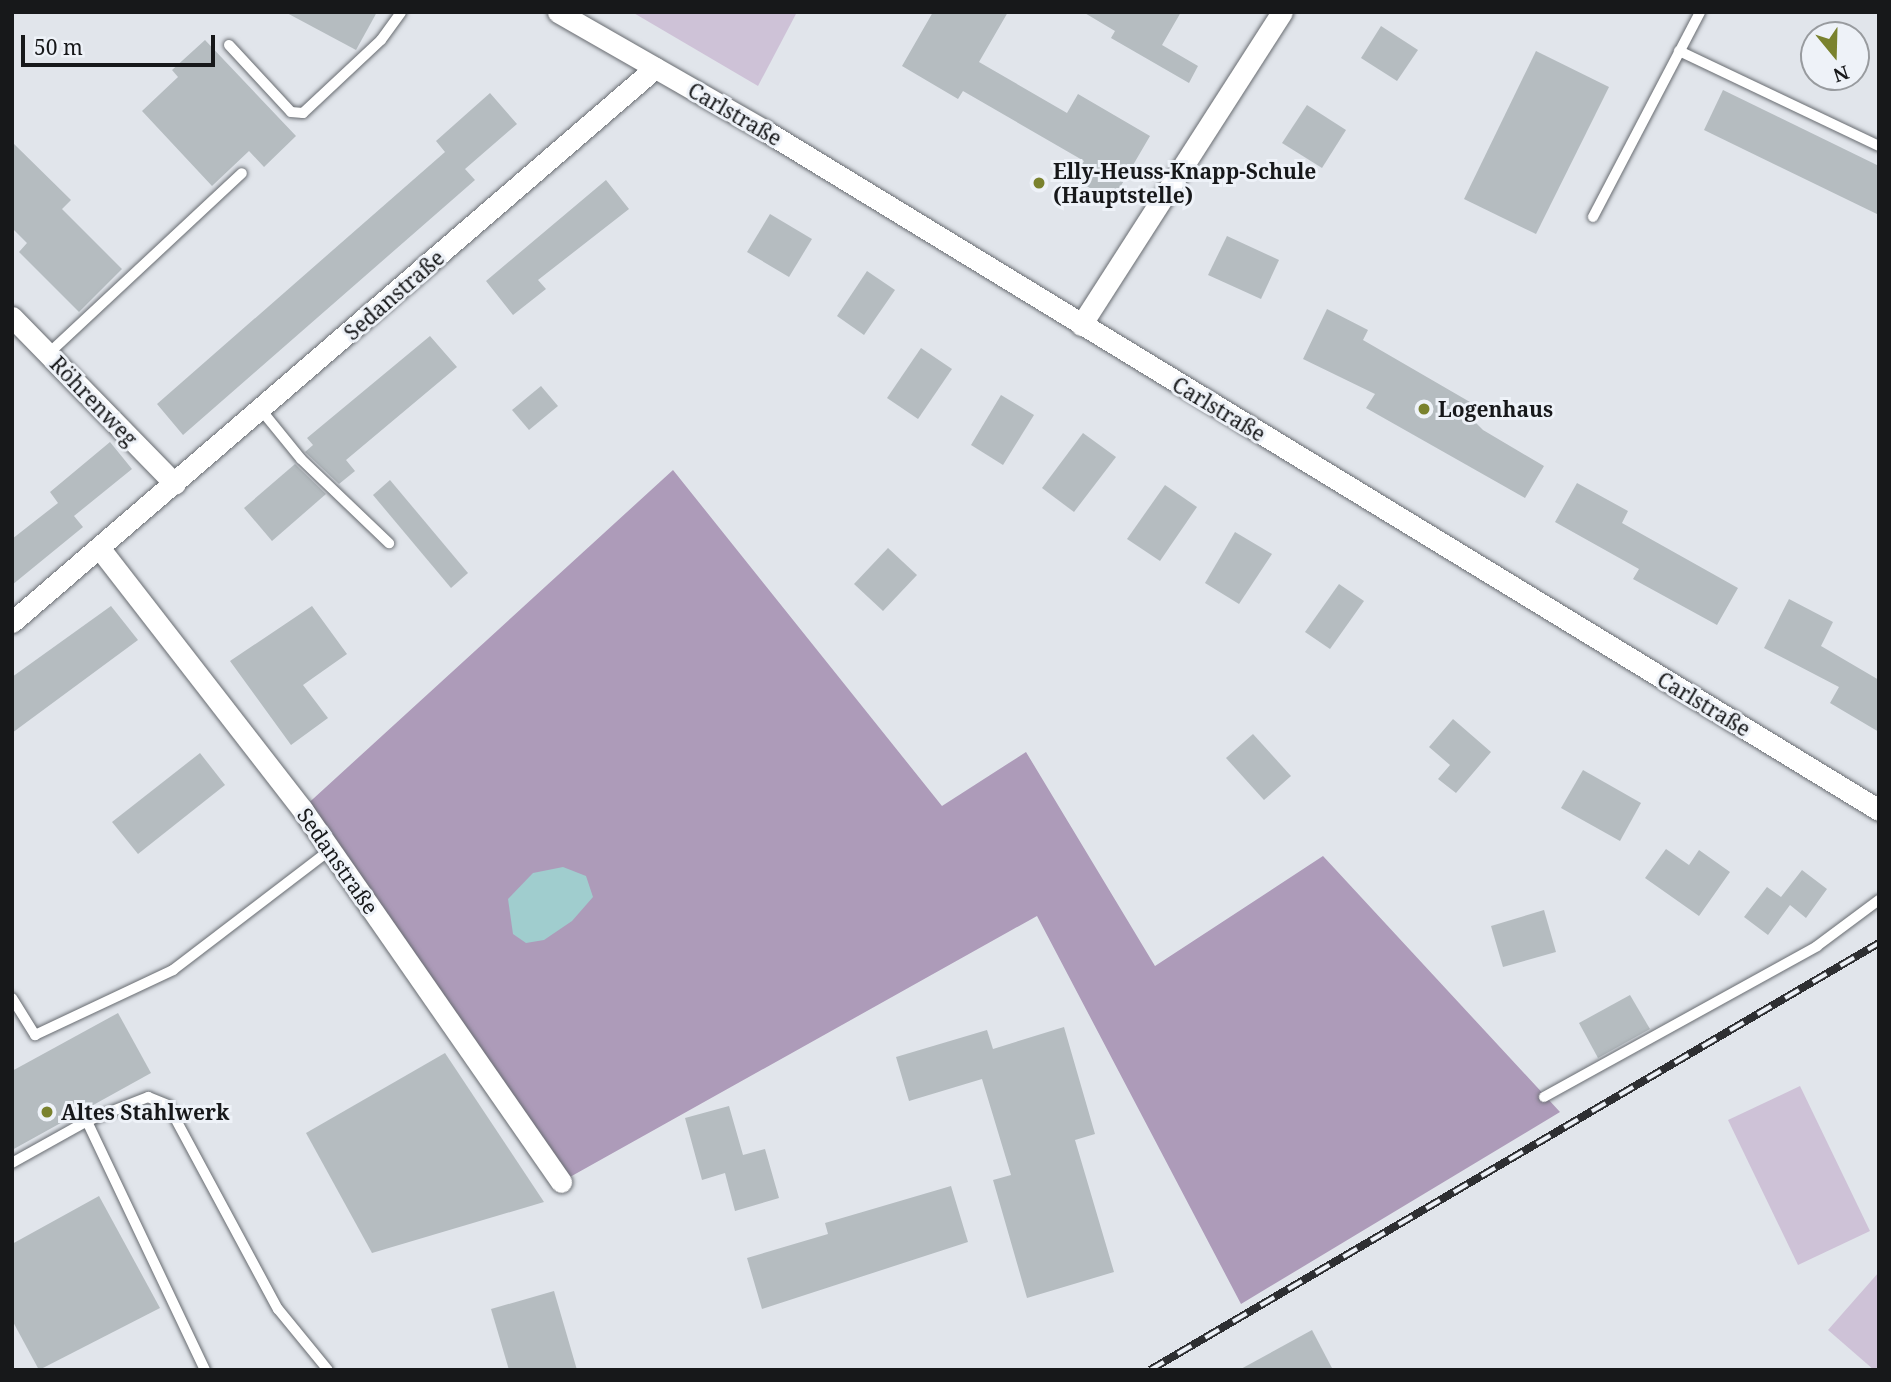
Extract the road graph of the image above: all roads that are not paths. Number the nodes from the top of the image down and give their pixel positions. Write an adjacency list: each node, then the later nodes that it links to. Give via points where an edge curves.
1 (401, 12): 5 (lane, via 381,40 303,113 291,112)
2 (558, 12): 7 (street, Carlstraße)
3 (1282, 12): 12 (street)
4 (1700, 12): 6 (lane)
5 (229, 45)
6 (1679, 51): 8 (lane); 10 (lane)
7 (655, 68): 12 (street, Carlstraße); 14 (street, Sedanstraße)
8 (1879, 146)
9 (242, 173): 13 (lane)
10 (1593, 217)
11 (12, 317): 13 (street, Röhrenweg)
12 (1082, 325): 19 (street, Carlstraße)
13 (48, 355): 15 (street, Röhrenweg)
14 (262, 411): 15 (street, Sedanstraße); 16 (lane, via 301,459)
15 (175, 484): 17 (street, Sedanstraße)
16 (389, 543)
17 (100, 550): 18 (street, Sedanstraße); 20 (street, Sedanstraße)
18 (12, 622)
19 (1879, 810)
20 (330, 850): 22 (lane, via 173,970 35,1035); 26 (street, Sedanstraße)
21 (1879, 900): 23 (lane, via 1817,946)
22 (12, 998)
23 (1544, 1097)
24 (87, 1121): 25 (lane); 27 (lane); 28 (lane, via 148,1097 168,1105 278,1309)
25 (12, 1163)
26 (561, 1182)
27 (205, 1370)
28 (328, 1370)

